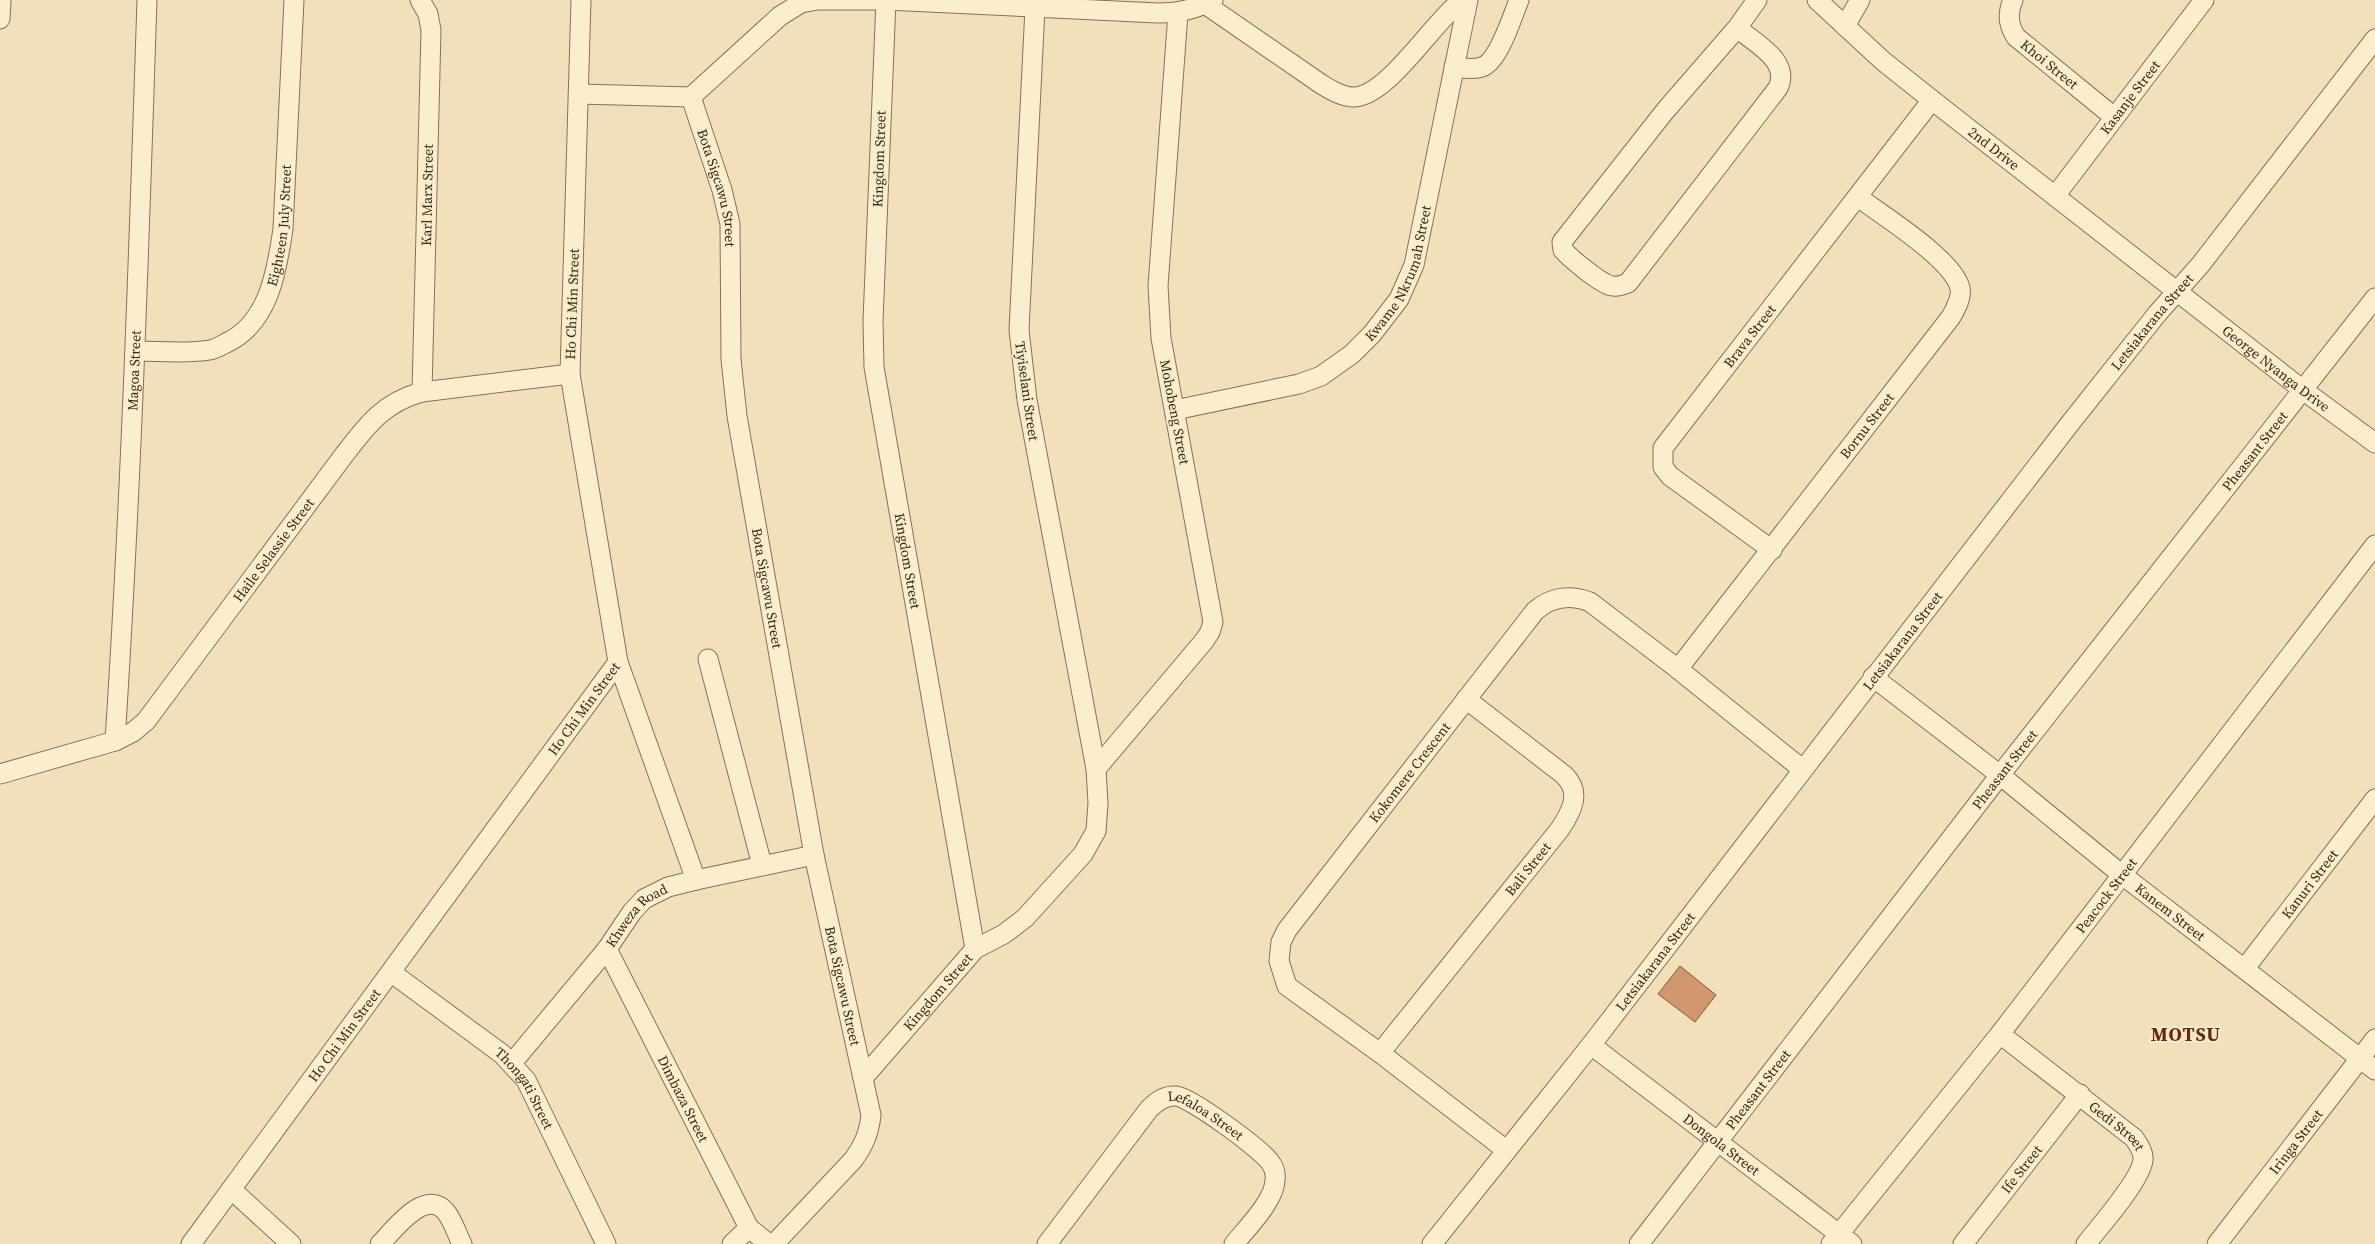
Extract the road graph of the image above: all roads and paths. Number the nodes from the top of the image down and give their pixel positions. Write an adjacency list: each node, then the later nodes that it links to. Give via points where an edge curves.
1 (1, 0): 18 (street)
2 (147, 0): 31 (street, Magoa Street)
3 (294, 0): 31 (street, Eighteen July Street, via 283,229 272,286 249,327 212,350)
4 (420, 0): 34 (street, Karl Marx Street, via 428,14 431,30)
5 (582, 0): 23 (street, Ho Chi Min Street)
6 (886, 0): 16 (street); 24 (street, via 818,0 794,7); 55 (street, Kingdom Street, via 873,321 874,368)
7 (1462, 0): 15 (street, via 1391,76 1365,95 1353,97 1339,94 1322,84)
8 (1468, 0): 22 (street, Kwame Nkrumah Street)
9 (1520, 0): 22 (street, via 1490,63 1474,68)
10 (1757, 0): 20 (street)
11 (1817, 0): 19 (street, 2nd Drive)
12 (1860, 0): 19 (street)
13 (2013, 0): 26 (street, Khoi Street, via 2008,20 2016,36)
14 (2204, 0): 26 (street, Kasanje Street)
15 (1209, 2): 17 (street)
16 (1035, 8): 17 (street); 45 (street, Tiyiselani Street, via 1019,330 1027,400)
17 (1178, 13): 35 (street, Mohobeng Street, via 1158,286 1160,338)
18 (0, 19)
19 (1844, 26): 25 (street, 2nd Drive)
20 (1737, 28): 20 (street, via 1665,111 1562,242 1562,250 1572,260 1610,286 1628,283 1782,81 1776,61)
21 (2375, 40): 29 (street, Letsiakarana Street)
22 (1454, 67): 35 (street, Kwame Nkrumah Street, via 1414,265 1406,288 1393,308 1352,354 1321,376 1299,384)
23 (580, 94): 24 (street); 32 (street, Ho Chi Min Street)
24 (691, 97): 50 (street, Bota Sigcawu Street, via 730,224 731,359 736,416)
25 (1932, 100): 27 (street, Brava Street); 28 (street, 2nd Drive)
26 (2114, 117): 28 (street, Kasanje Street)
27 (1858, 196): 38 (street, Bornu Street, via 1942,261 1957,280 1960,290 1958,302 1951,317); 38 (street, Brava Street, via 1663,448 1663,467 1670,476)
28 (2056, 196): 29 (street, 2nd Drive)
29 (2177, 291): 33 (street, George Nyanga Drive); 42 (street, Letsiakarana Street)
30 (2375, 298): 33 (street, Pheasant Street)
31 (136, 351): 44 (street, Magoa Street)
32 (570, 374): 34 (street, Haile Selassie Street); 40 (street, Ho Chi Min Street)
33 (2303, 390): 36 (street, George Nyanga Drive); 48 (street, Pheasant Street)
34 (422, 392): 44 (street, Haile Selassie Street, via 404,397 369,422 146,721)
35 (1175, 410): 45 (street, Mohobeng Street, via 1212,608 1212,628)
36 (2375, 444)
37 (2375, 545): 52 (street, Peacock Street)
38 (1772, 550): 41 (street, Bornu Street)
39 (708, 659): 51 (street)
40 (618, 662): 53 (street); 57 (street, Ho Chi Min Street)
41 (1678, 669): 43 (street, Kokomere Crescent, via 1590,602 1565,597 1544,604 1534,612); 46 (street, Kokomere Crescent)
42 (1873, 677): 46 (street, Letsiakarana Street); 48 (street, Kanem Street)
43 (1466, 699): 61 (street, Kokomere Crescent, via 1293,922 1281,942 1279,961 1287,986); 61 (street, Bali Street, via 1564,775 1575,790 1575,799 1560,829)
44 (116, 742): 47 (street, Haile Selassie Street)
45 (1096, 769): 55 (street, Tiyiselani Street, via 1098,820 1092,842 1025,918 1004,934)
46 (1802, 769): 60 (street, Letsiakarana Street)
47 (0, 774)
48 (2000, 775): 52 (street, Kanem Street); 66 (street, Pheasant Street)
49 (2375, 799): 56 (street, Kanuri Street)
50 (814, 855): 51 (street, Khweza Road); 64 (street, Bota Sigcawu Street)
51 (762, 865): 53 (street, Khweza Road)
52 (2122, 874): 56 (street, Kanem Street); 58 (street, Peacock Street)
53 (696, 880): 54 (street, Khweza Road, via 668,887 644,899)
54 (607, 949): 62 (street, Khweza Road); 69 (street, Dimbaza Street)
55 (975, 949): 64 (street, Kingdom Street)
56 (2246, 968): 63 (street, Kanem Street)
57 (392, 973): 62 (street, Thongati Street); 68 (street, Ho Chi Min Street)
58 (2000, 1034): 65 (street, Gedi Street); 70 (street, Peacock Street)
59 (2375, 1040): 63 (street, Iringa Street)
60 (1590, 1044): 66 (street, Dongola Street); 67 (street, Letsiakarana Street)
61 (1380, 1053): 67 (street, Kokomere Crescent)
62 (512, 1063): 75 (street, Thongati Street, via 537,1099)
63 (2368, 1064): 85 (street, Iringa Street)
64 (863, 1078): 78 (street, Bota Sigcawu Street, via 871,1115 863,1147)
65 (2080, 1094): 83 (street, Ife Street); 84 (street, Gedi Street, via 2134,1138 2143,1159 2136,1178)
66 (1719, 1142): 70 (street, Dongola Street); 82 (street, Pheasant Street)
67 (1506, 1150): 81 (street, Letsiakarana Street)
68 (232, 1190): 71 (street, Ho Chi Min Street); 72 (street)
69 (749, 1228): 76 (street); 77 (street)
70 (1841, 1241)
71 (191, 1244)
72 (291, 1244)
73 (380, 1244): 74 (street, via 409,1214 432,1204 446,1212)
74 (462, 1244)
75 (606, 1244)
76 (732, 1244)
77 (769, 1244)
78 (774, 1244)
79 (1047, 1244): 80 (street, Lefaloa Street, via 1149,1108 1157,1101 1174,1095 1191,1101 1264,1155 1274,1169 1274,1190 1269,1200)
80 (1234, 1244)
81 (1432, 1244)
82 (1639, 1244)
83 (1963, 1244)
84 (2086, 1244)
85 (2217, 1244)

